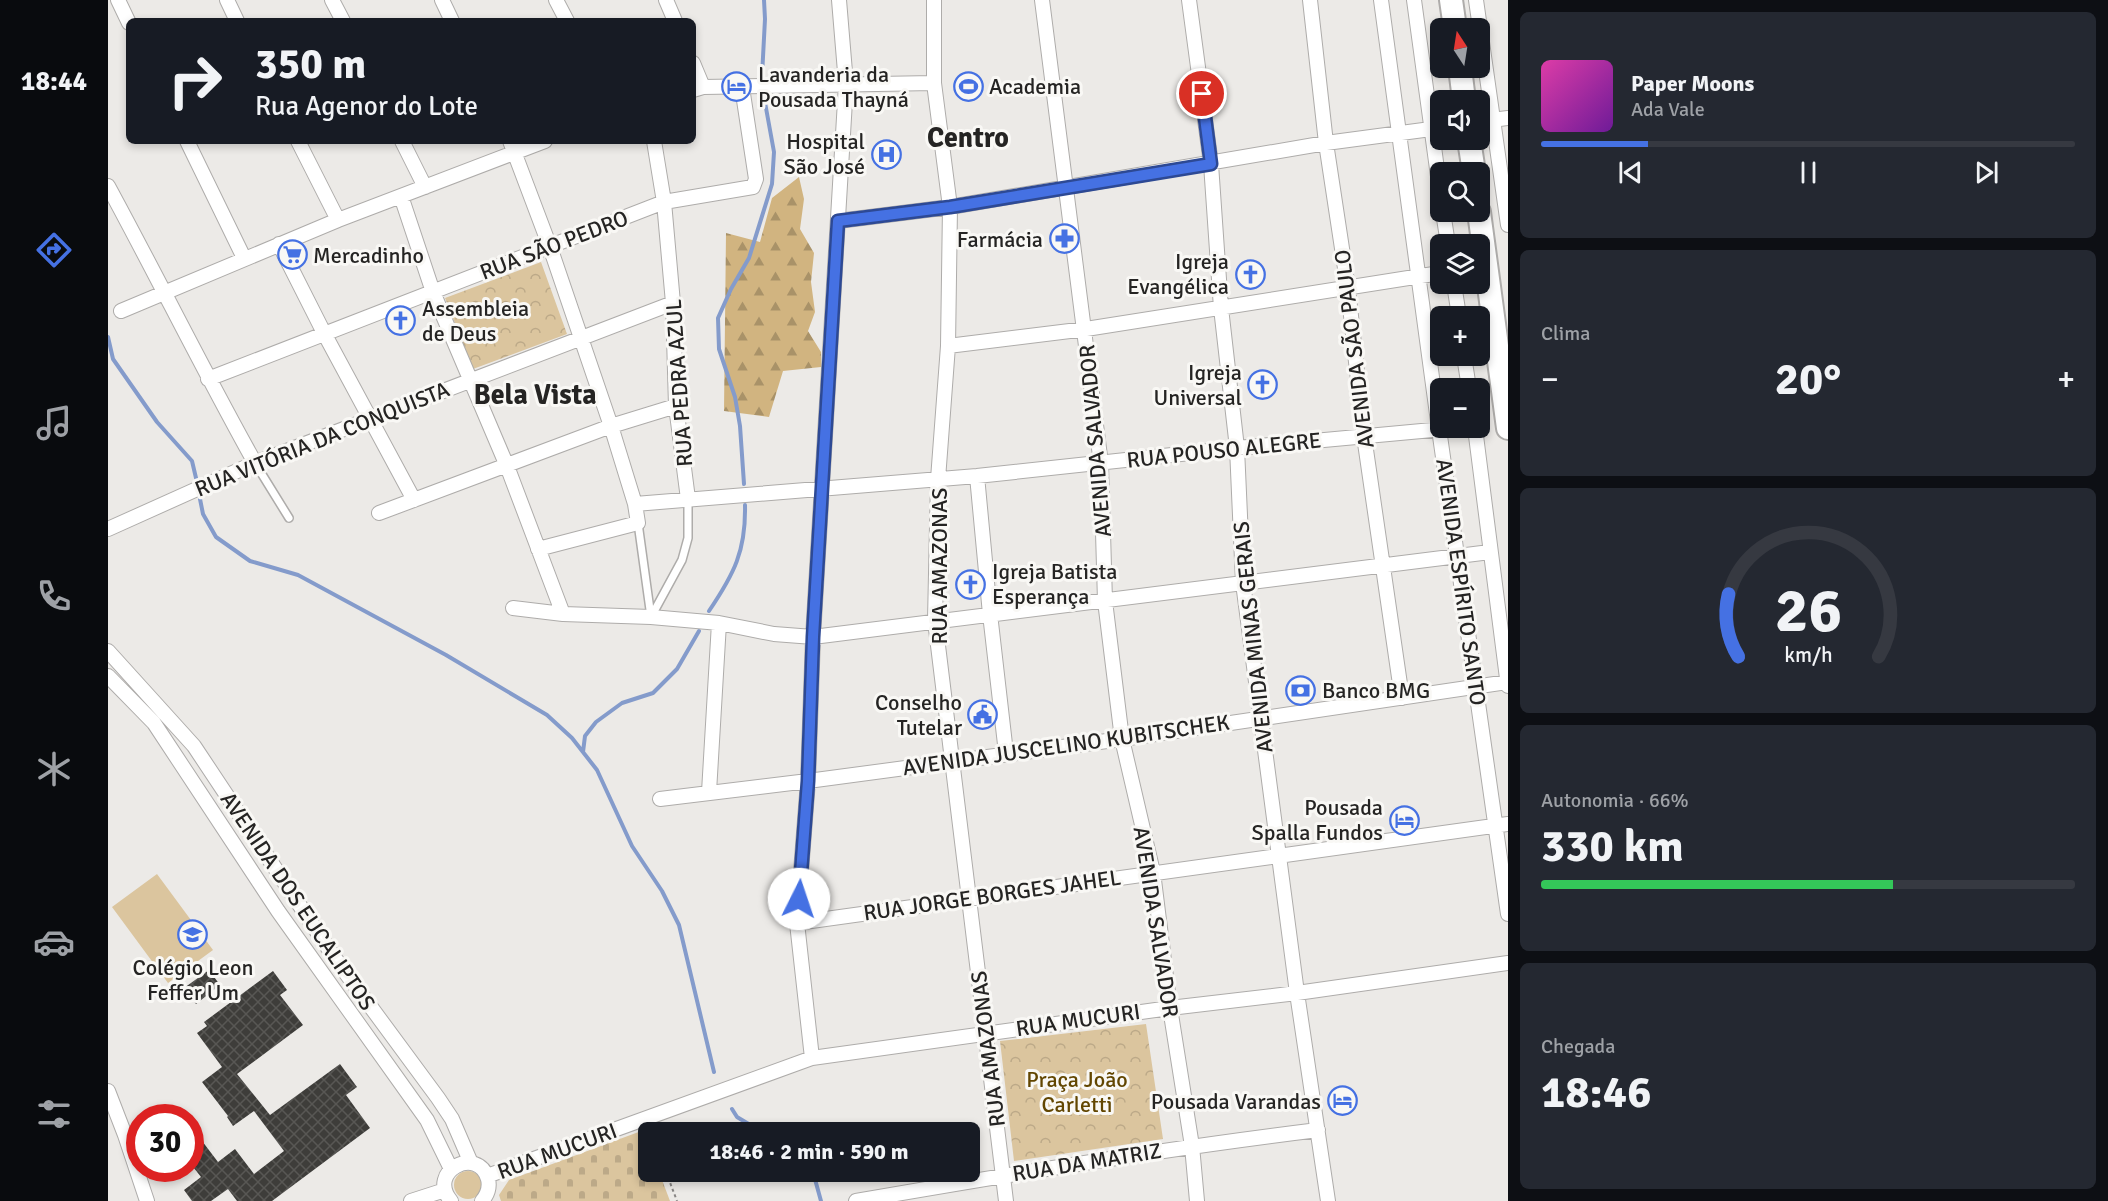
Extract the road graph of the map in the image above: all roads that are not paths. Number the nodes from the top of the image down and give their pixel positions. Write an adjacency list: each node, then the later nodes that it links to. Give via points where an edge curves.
1 (118, 0): 16 (street)
2 (227, 0): 17 (street)
3 (332, 0): 18 (street)
4 (442, 0): 19 (street)
5 (556, 0): 20 (street)
6 (666, 0): 21 (street)
7 (839, 0): 24 (street)
8 (934, 0): 23 (street, RUA AMAZONAS)
9 (1042, 0): 42 (street, AVENIDA SALVADOR)
10 (1189, 0): 39 (street, AVENIDA MINAS GERAIS)
11 (1310, 0): 32 (street, AVENIDA SÃO PAULO)
12 (1381, 0): 31 (street, AVENIDA ESPÍRITO SANTO)
13 (1414, 0): 29 (street)
14 (1451, 0): 22 (highway)
15 (1476, 0): 28 (street)
16 (127, 18)
17 (236, 18)
18 (341, 18)
19 (451, 18)
20 (565, 18)
21 (674, 18)
22 (1454, 18)
23 (934, 83): 24 (street); 45 (street, RUA AMAZONAS)
24 (846, 84): 25 (street); 47 (street)
25 (742, 87): 26 (street); 44 (street, RUA SÃO PEDRO, via 756,179 753,187)
26 (698, 89)
27 (1508, 118): 28 (street)
28 (1492, 120): 49 (street)
29 (1430, 121)
30 (1430, 129): 31 (street)
31 (1400, 134): 32 (street); 54 (street, AVENIDA ESPÍRITO SANTO)
32 (1326, 143): 39 (street); 55 (street, AVENIDA SÃO PAULO)
33 (188, 144): 52 (street)
34 (300, 144): 46 (street)
35 (404, 144): 41 (street)
36 (529, 144): 38 (street)
37 (654, 144): 44 (street, RUA PEDRA AZUL)
38 (513, 147): 41 (street); 51 (street)
39 (1211, 164): 42 (street); 59 (street, AVENIDA MINAS GERAIS)
40 (108, 186): 56 (street)
41 (425, 187): 43 (street)
42 (1065, 189): 45 (street); 61 (street, AVENIDA SALVADOR)
43 (401, 196): 46 (street); 57 (street)
44 (664, 202): 51 (street, RUA SÃO PEDRO); 58 (street, RUA PEDRA AZUL)
45 (950, 207): 47 (street); 64 (street, RUA AMAZONAS)
46 (338, 220): 50 (street)
47 (838, 221): 82 (street)
48 (1480, 222): 71 (highway)
49 (1508, 225)
50 (279, 244): 52 (street); 62 (street)
51 (550, 247): 57 (street, RUA SÃO PEDRO); 63 (street)
52 (244, 258): 56 (street)
53 (1430, 275): 54 (street)
54 (1419, 277): 55 (street); 65 (street, AVENIDA ESPÍRITO SANTO)
55 (1348, 288): 59 (street); 73 (street, AVENIDA SÃO PAULO)
56 (165, 292): 60 (street); 66 (street)
57 (433, 292): 62 (street, RUA SÃO PEDRO); 67 (street)
58 (673, 303): 63 (street, RUA VITÓRIA DA CONQUISTA); 68 (street, RUA PEDRA AZUL)
59 (1221, 308): 61 (street); 76 (street, AVENIDA MINAS GERAIS)
60 (121, 311)
61 (1086, 329): 64 (street); 78 (street, AVENIDA SALVADOR)
62 (324, 333): 66 (street, RUA SÃO PEDRO); 69 (street)
63 (581, 338): 67 (street, RUA VITÓRIA DA CONQUISTA); 70 (street)
64 (948, 346): 81 (street, RUA AMAZONAS)
65 (1432, 378)
66 (208, 379): 77 (street)
67 (469, 380): 69 (street, RUA VITÓRIA DA CONQUISTA); 79 (street)
68 (676, 406): 70 (street); 83 (street, RUA PEDRA AZUL)
69 (369, 418): 77 (street, RUA VITÓRIA DA CONQUISTA); 84 (street)
70 (611, 426): 79 (street); 85 (street)
71 (1508, 428)
72 (1430, 430): 73 (street, RUA POUSO ALEGRE)
73 (1364, 436): 76 (street, RUA POUSO ALEGRE); 93 (street, AVENIDA SÃO PAULO)
74 (1440, 438): 92 (street, AVENIDA ESPÍRITO SANTO)
75 (1475, 438): 91 (street, AVENIDA ESPÍRITO SANTO)
76 (1237, 447): 78 (street, RUA POUSO ALEGRE); 94 (street, AVENIDA MINAS GERAIS)
77 (255, 463): 87 (lane); 89 (street, RUA VITÓRIA DA CONQUISTA)
78 (1101, 464): 80 (street, RUA POUSO ALEGRE); 95 (street, AVENIDA SALVADOR)
79 (507, 466): 84 (street); 90 (street)
80 (977, 476): 81 (street, RUA POUSO ALEGRE); 98 (street)
81 (938, 479): 82 (street, RUA POUSO ALEGRE); 100 (street, RUA AMAZONAS)
82 (823, 488): 83 (street, RUA POUSO ALEGRE); 102 (street)
83 (688, 499): 85 (street, RUA POUSO ALEGRE); 99 (lane, RUA PEDRA AZUL, via 688,538 682,560)
84 (414, 500): 86 (street)
85 (635, 504): 88 (street)
86 (379, 513)
87 (289, 518)
88 (638, 524): 90 (street); 99 (lane)
89 (108, 529)
90 (538, 549): 97 (street)
91 (1490, 552): 92 (street); 105 (street, AVENIDA ESPÍRITO SANTO)
92 (1458, 556): 93 (street); 106 (street, AVENIDA ESPÍRITO SANTO)
93 (1383, 565): 94 (street); 107 (street, AVENIDA SÃO PAULO)
94 (1243, 583): 95 (street); 108 (street, AVENIDA MINAS GERAIS)
95 (1105, 601): 98 (street); 109 (street, AVENIDA SALVADOR)
96 (513, 608): 97 (street)
97 (563, 614): 99 (street)
98 (990, 614): 100 (street); 110 (street)
99 (651, 616): 101 (street)
100 (934, 621): 102 (street); 111 (street, RUA AMAZONAS)
101 (719, 623): 102 (street); 113 (street)
102 (813, 637): 112 (street)
103 (108, 651): 129 (street, AVENIDA DOS EUCALIPTOS, via 194,746 334,957 438,1098)
104 (108, 676): 130 (street, AVENIDA DOS EUCALIPTOS, via 154,723 285,921 427,1120)
105 (1508, 684): 106 (street, AVENIDA JUSCELINO KUBITSCHEK)
106 (1476, 687): 107 (street, AVENIDA JUSCELINO KUBITSCHEK); 115 (street, AVENIDA ESPÍRITO SANTO)
107 (1402, 698): 108 (street, AVENIDA JUSCELINO KUBITSCHEK)
108 (1261, 718): 109 (street, AVENIDA JUSCELINO KUBITSCHEK); 116 (street, AVENIDA MINAS GERAIS)
109 (1122, 738): 110 (street, AVENIDA JUSCELINO KUBITSCHEK); 117 (street, AVENIDA SALVADOR)
110 (1006, 753): 111 (street, AVENIDA JUSCELINO KUBITSCHEK)
111 (951, 760): 112 (street, AVENIDA JUSCELINO KUBITSCHEK); 118 (street, RUA AMAZONAS)
112 (808, 781): 113 (street, AVENIDA JUSCELINO KUBITSCHEK); 120 (street)
113 (709, 792): 114 (street, AVENIDA JUSCELINO KUBITSCHEK)
114 (660, 799)
115 (1502, 825): 116 (street, RUA JORGE BORGES JAHEL); 119 (street, AVENIDA ESPÍRITO SANTO)
116 (1279, 856): 117 (street, RUA JORGE BORGES JAHEL); 122 (street, AVENIDA MINAS GERAIS)
117 (1153, 872): 118 (street, RUA JORGE BORGES JAHEL); 123 (street, AVENIDA SALVADOR)
118 (970, 898): 120 (street, RUA JORGE BORGES JAHEL); 124 (street, RUA AMAZONAS)
119 (1508, 914)
120 (797, 923): 125 (street)
121 (1508, 963): 122 (street, RUA MUCURI)
122 (1297, 993): 123 (street, RUA MUCURI); 127 (street, AVENIDA MINAS GERAIS)
123 (1170, 1008): 124 (street, RUA MUCURI); 128 (street, AVENIDA SALVADOR)
124 (987, 1033): 125 (street, RUA MUCURI); 131 (street, RUA AMAZONAS)
125 (813, 1058): 132 (street, RUA MUCURI)
126 (108, 1091): 134 (street)
127 (1318, 1130): 128 (street, RUA DA MATRIZ); 140 (street, AVENIDA MINAS GERAIS)
128 (1192, 1146): 131 (street, RUA DA MATRIZ); 139 (street, AVENIDA SALVADOR)
129 (471, 1163): 130 (street); 132 (street)
130 (451, 1169): 133 (street, via 447,1175)
131 (1003, 1175): 137 (street, RUA DA MATRIZ); 138 (street, RUA AMAZONAS)
132 (487, 1176): 136 (street, via 488,1191)
133 (448, 1195): 135 (street)
134 (147, 1201)
135 (411, 1201)
136 (482, 1201)
137 (856, 1201)
138 (1006, 1201)
139 (1197, 1201)
140 (1328, 1201)

